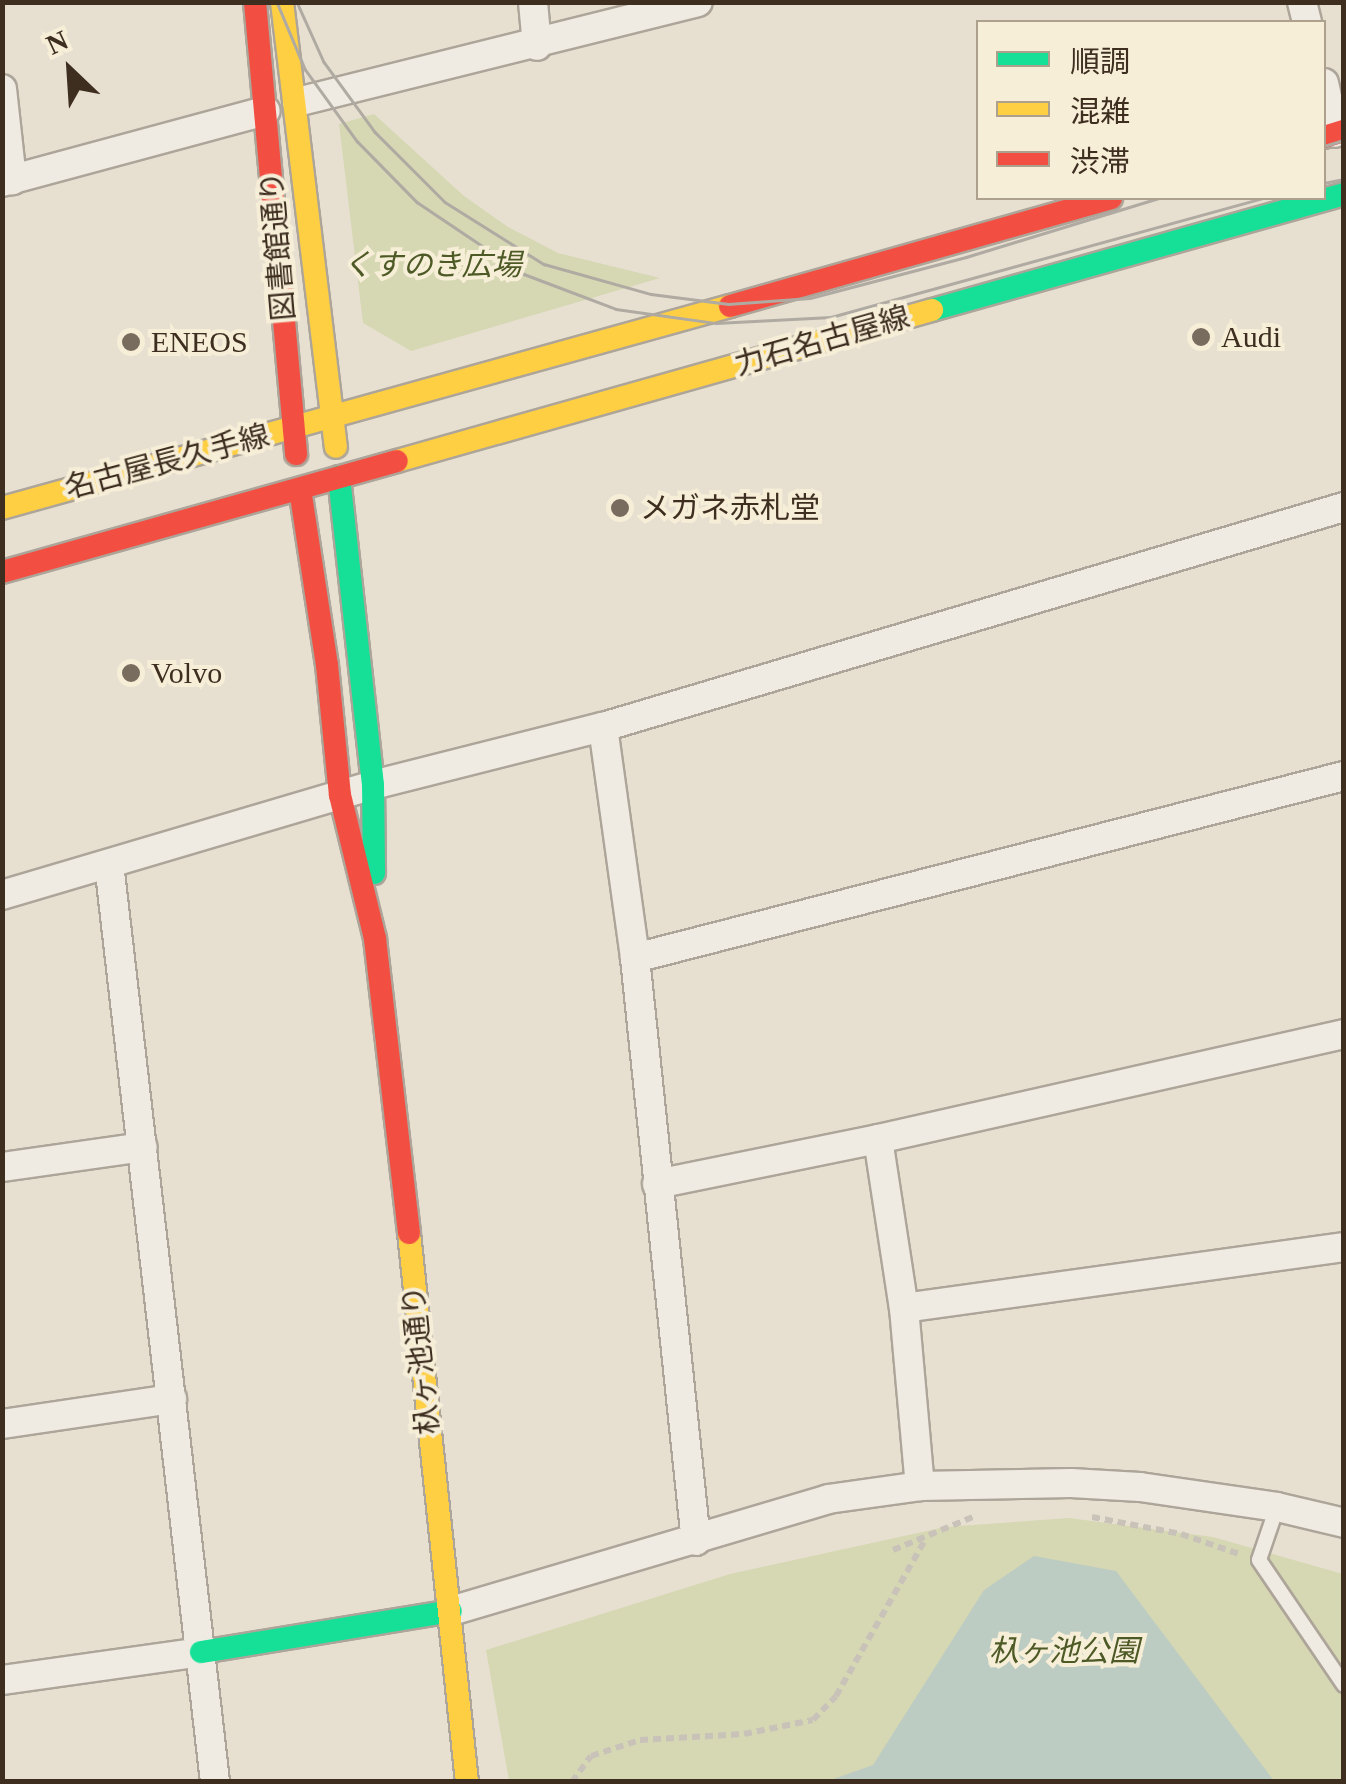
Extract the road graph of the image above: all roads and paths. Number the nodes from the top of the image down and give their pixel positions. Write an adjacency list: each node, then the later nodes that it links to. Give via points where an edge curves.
1 (255, 2): 9 (main road, 図書館通り)
2 (282, 2): 8 (main road, 図書館通り)
3 (533, 2): 5 (street)
4 (698, 2): 5 (street)
5 (537, 46): 8 (street)
6 (2, 89): 11 (street)
7 (1326, 93): 10 (street)
8 (298, 102): 14 (main road, 図書館通り)
9 (266, 111): 11 (street); 15 (main road, 図書館通り)
10 (1334, 134)
11 (7, 181)
12 (1104, 200): 14 (main road, 力石名古屋線)
13 (1342, 202): 16 (main road, 力石名古屋線)
14 (333, 419): 15 (main road, 名古屋長久手線); 16 (main road, 図書館通り)
15 (293, 428): 17 (main road, 図書館通り); 19 (main road, 名古屋長久手線)
16 (339, 477): 17 (main road, 力石名古屋線); 23 (main road, 杁ヶ池通り)
17 (300, 489): 20 (main road, 名古屋長久手線); 24 (main road, 杁ヶ池通り)
18 (1344, 507): 21 (street)
19 (2, 508)
20 (2, 572)
21 (603, 727): 23 (street); 28 (street)
22 (1344, 776): 28 (street)
23 (373, 785): 24 (street); 27 (main road, 杁ヶ池通り)
24 (340, 795): 25 (street); 27 (main road, 杁ヶ池通り)
25 (110, 864): 26 (street); 31 (street)
26 (2, 895)
27 (375, 939): 47 (main road, 杁ヶ池通り)
28 (634, 958): 33 (street)
29 (1344, 1034): 30 (street)
30 (878, 1140): 33 (street); 35 (street)
31 (143, 1147): 32 (street); 36 (street)
32 (2, 1167)
33 (657, 1184): 44 (street)
34 (1344, 1247): 35 (street)
35 (904, 1308): 38 (street)
36 (172, 1399): 37 (street); 48 (street)
37 (2, 1424)
38 (920, 1486): 39 (street, via 1140,1487); 44 (street, via 828,1499)
39 (1278, 1507): 42 (street); 46 (lane)
40 (990, 1514): 43 (path)
41 (1084, 1515): 46 (path, via 1181,1534)
42 (1344, 1523)
43 (926, 1538): 45 (path); 53 (path, via 836,1696 813,1720 744,1734 640,1740 591,1756)
44 (696, 1541): 47 (street)
45 (893, 1550)
46 (1259, 1560): 50 (lane)
47 (450, 1611): 48 (main road); 52 (main road, 杁ヶ池通り)
48 (201, 1652): 49 (street); 51 (street)
49 (2, 1680)
50 (1344, 1685)
51 (215, 1782)
52 (467, 1782)
53 (572, 1782)

